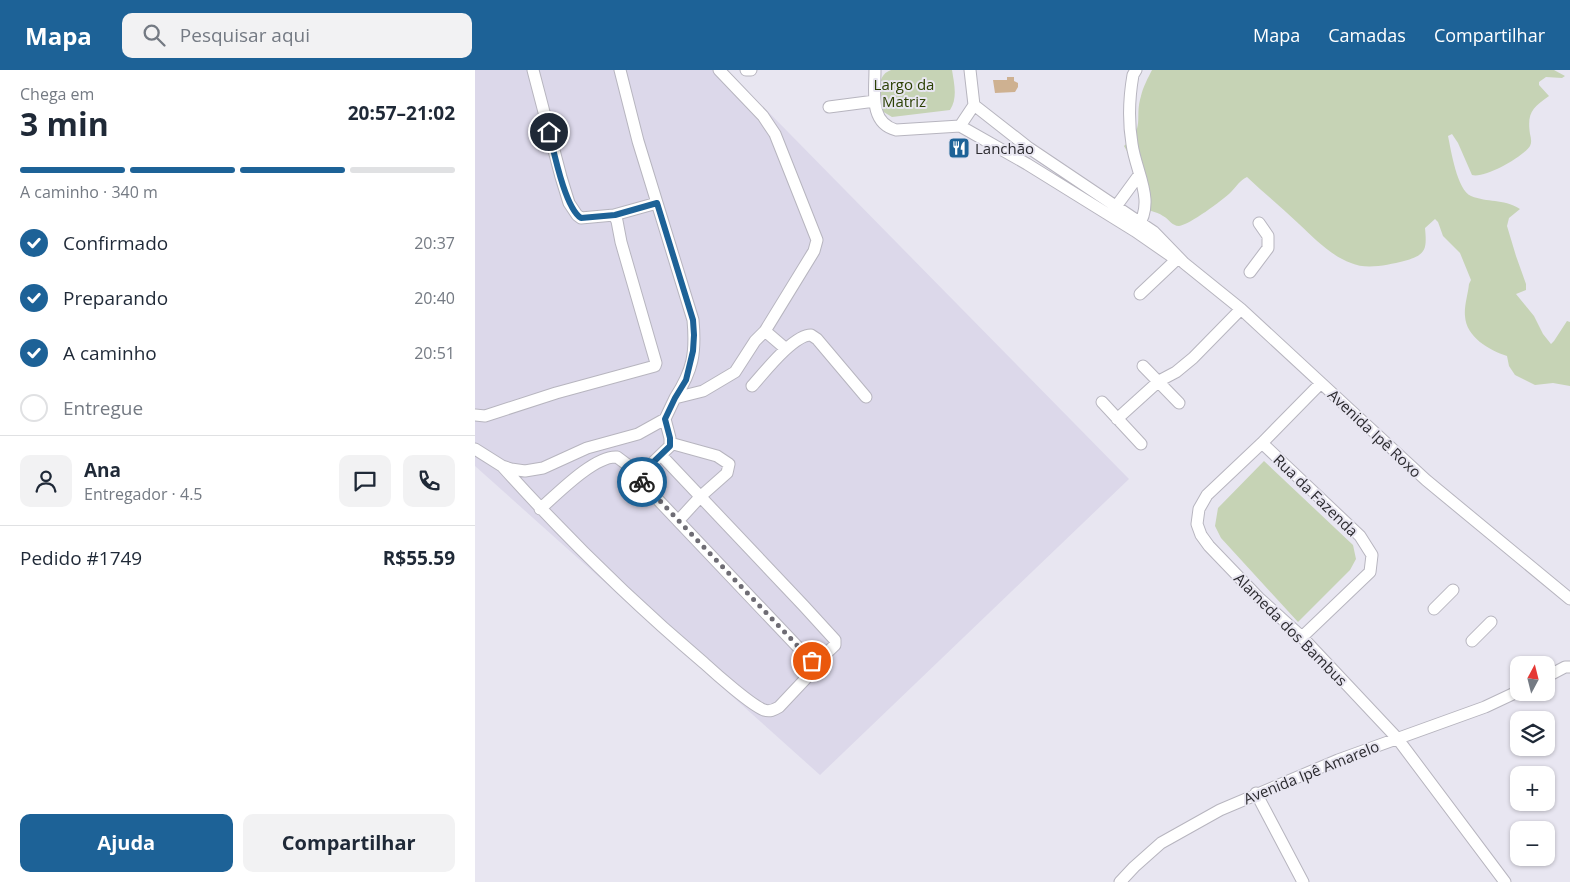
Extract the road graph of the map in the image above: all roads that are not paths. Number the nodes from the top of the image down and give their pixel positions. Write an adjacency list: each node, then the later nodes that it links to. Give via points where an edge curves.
1 (533, 70): 16 (street, via 569,203 581,218)
2 (620, 70): 14 (street)
3 (719, 70): 23 (street, via 763,116 775,134 817,240 814,251)
4 (746, 70): 5 (street)
5 (751, 70)
6 (875, 70): 9 (street)
7 (970, 70): 10 (street)
8 (1136, 70): 13 (street, via 1129,116)
9 (875, 101): 11 (street); 12 (street, via 879,118 896,130)
10 (974, 105): 12 (street); 15 (street, Avenida Ipê Roxo)
11 (829, 107)
12 (960, 126): 15 (street, Avenida Ipê Roxo)
13 (1139, 175): 15 (street); 18 (street, via 1146,204 1145,216)
14 (657, 203): 16 (street); 30 (street, via 693,320 691,366)
15 (1113, 211): 18 (street, Avenida Ipê Roxo)
16 (615, 215): 33 (street, via 655,366 485,416)
17 (1259, 223): 20 (street, via 1268,236 1268,248)
18 (1138, 227): 19 (street, Avenida Ipê Roxo, via 1162,238)
19 (1180, 262): 21 (street); 22 (street, Avenida Ipê Roxo)
20 (1250, 272)
21 (1141, 294)
22 (1241, 309): 26 (street, via 1187,362); 27 (street, Avenida Ipê Roxo)
23 (765, 331): 24 (street); 30 (street, via 735,372 703,391)
24 (786, 350): 28 (street); 29 (street, via 801,338 811,335)
25 (1143, 366): 26 (street)
26 (1158, 382): 32 (street); 35 (street)
27 (1321, 383): 37 (street, Alameda dos Bambus); 47 (street, Avenida Ipê Roxo, via 1439,491)
28 (752, 386)
29 (866, 397)
30 (675, 398): 34 (street)
31 (1101, 402): 35 (street)
32 (1179, 403)
33 (475, 415)
34 (665, 419): 36 (street); 41 (street, via 638,434 587,448 543,468 525,471)
35 (1117, 420): 38 (street)
36 (671, 443): 40 (street); 43 (street, via 717,456 729,464 727,474)
37 (1262, 443): 50 (street, Alameda dos Bambus, via 1207,495 1199,509 1197,524 1209,546); 50 (street, Rua da Fazenda, via 1360,536 1372,554 1370,572)
38 (1141, 444)
39 (475, 448): 41 (street)
40 (661, 455): 42 (street); 43 (street)
41 (502, 466): 44 (street)
42 (641, 475): 44 (street, via 613,456 594,463); 45 (street, via 644,486)
43 (701, 496): 45 (street); 52 (street, via 835,640 835,646)
44 (541, 509): 52 (street, via 655,621 762,709 779,707 811,673)
45 (678, 521): 52 (street)
46 (1453, 590): 48 (street)
47 (1570, 599)
48 (1434, 609)
49 (1491, 622): 51 (street)
50 (1302, 637): 56 (street, Alameda dos Bambus)
51 (1472, 641)
52 (814, 665)
53 (1568, 665): 54 (street)
54 (1555, 672)
55 (1510, 695): 56 (street, Avenida Ipê Amarelo)
56 (1397, 738): 57 (street, Avenida Ipê Amarelo); 60 (street, Alameda dos Bambus)
57 (1257, 793): 58 (street, Avenida Ipê Amarelo, via 1161,844); 59 (street)
58 (1120, 882)
59 (1303, 882)
60 (1505, 882)

